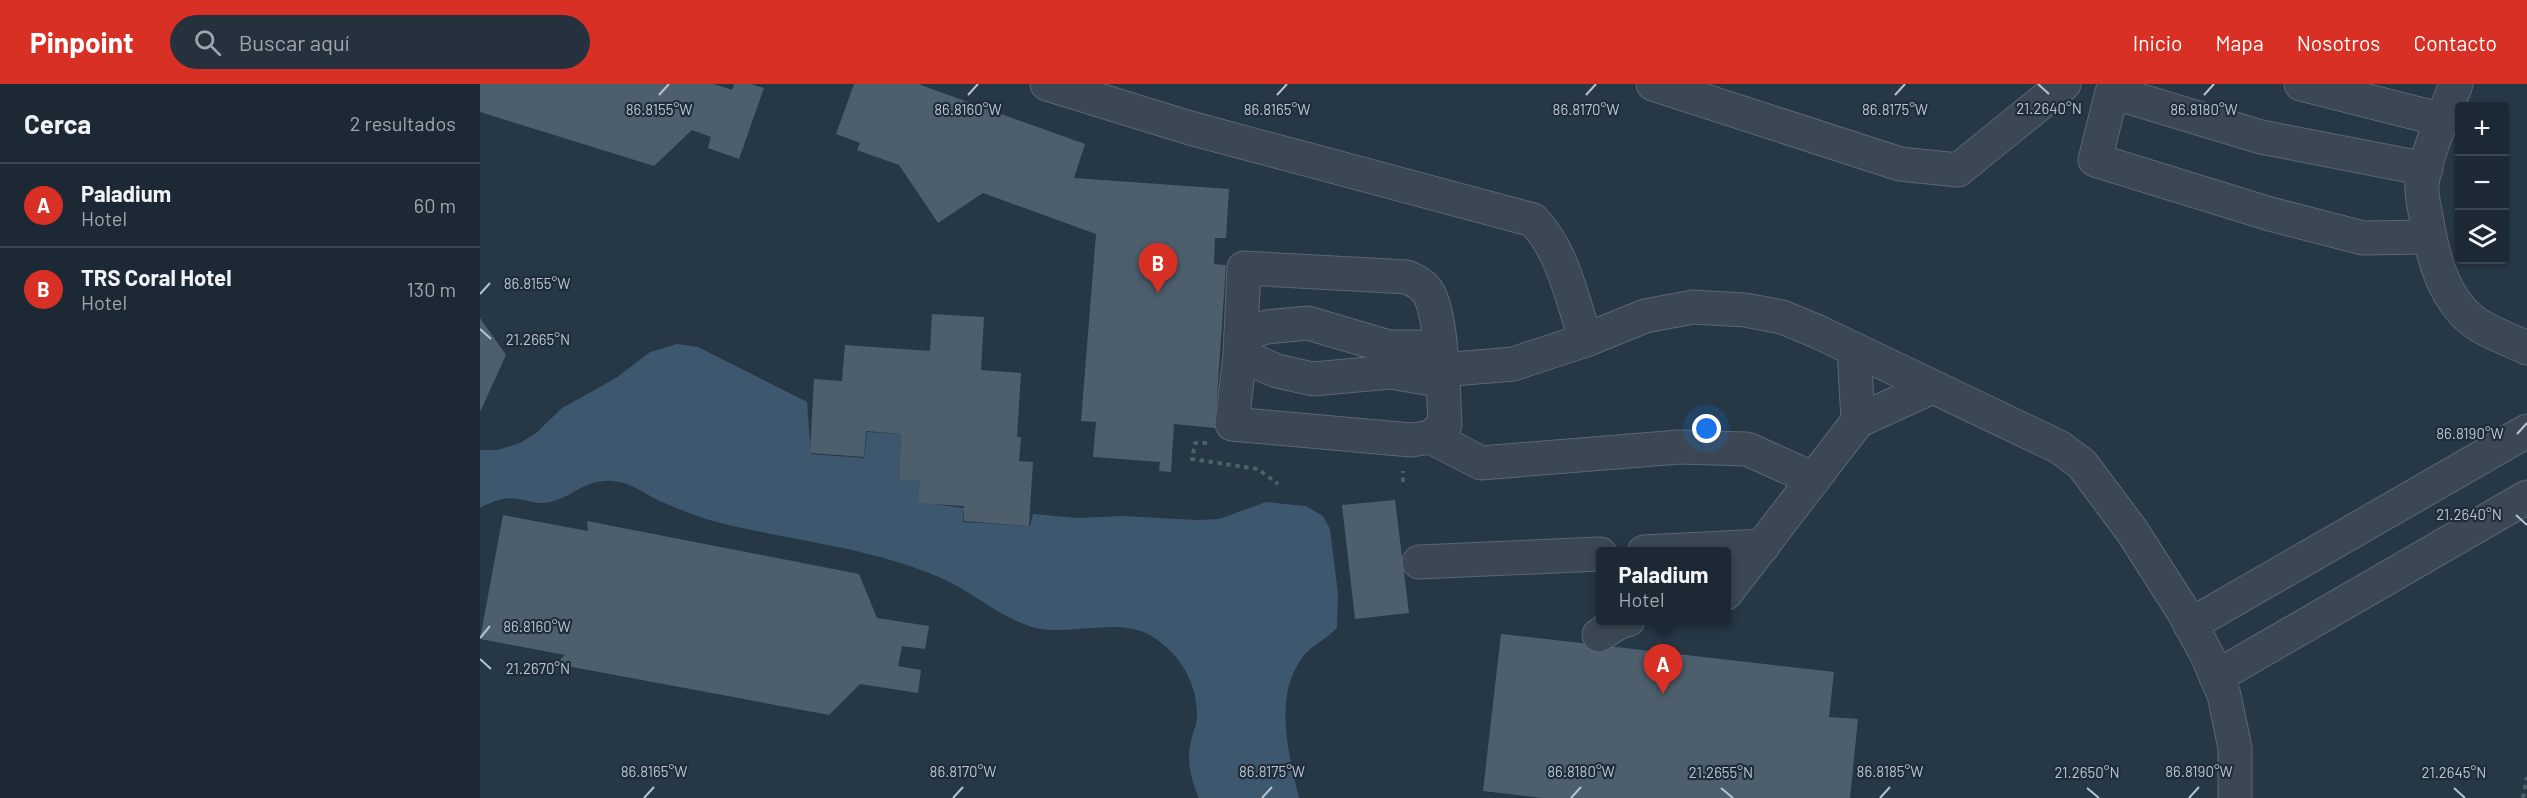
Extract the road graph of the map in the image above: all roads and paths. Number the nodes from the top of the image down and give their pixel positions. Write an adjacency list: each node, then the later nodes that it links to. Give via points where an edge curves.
1 (1047, 84): 9 (lane, via 1190,128 1533,220 1554,248)
2 (1653, 84): 3 (lane, via 1900,164 1958,170)
3 (2064, 84)
4 (2301, 84): 6 (lane)
5 (2456, 84): 6 (lane)
6 (2443, 120): 7 (lane)
7 (2426, 169): 8 (lane, via 2422,186); 8 (lane, via 2261,136 2112,92 2095,160 2363,238)
8 (2429, 237): 11 (lane, via 2440,274 2468,315 2478,325)
9 (1586, 340): 12 (lane, via 1645,316 1693,307 1782,317); 13 (lane, via 1514,364)
10 (1241, 345): 13 (lane, via 1277,371 1313,379); 13 (lane, via 1267,327 1308,323); 13 (lane, via 1244,268 1407,277 1429,294 1437,321); 17 (lane, via 1233,424 1411,440)
11 (2527, 348)
12 (1854, 349): 14 (lane); 15 (lane)
13 (1441, 366): 17 (lane, via 1445,424)
14 (1932, 387): 15 (lane); 26 (lane, via 2042,438 2082,464 2132,531)
15 (1858, 421): 18 (lane)
16 (2527, 431): 26 (lane)
17 (1431, 437): 18 (lane, via 1480,463 1679,447 1747,449)
18 (1814, 479): 20 (lane)
19 (2527, 497): 28 (lane)
20 (1763, 546): 21 (lane); 24 (lane)
21 (1731, 548)
22 (1596, 554): 23 (lane)
23 (1419, 562)
24 (1731, 588)
25 (1614, 625): 27 (lane)
26 (2190, 625): 28 (lane)
27 (1599, 634)
28 (2216, 677): 30 (lane, via 2224,695 2235,748)
29 (2527, 777): 31 (path)
30 (2235, 798)
31 (2523, 798)

